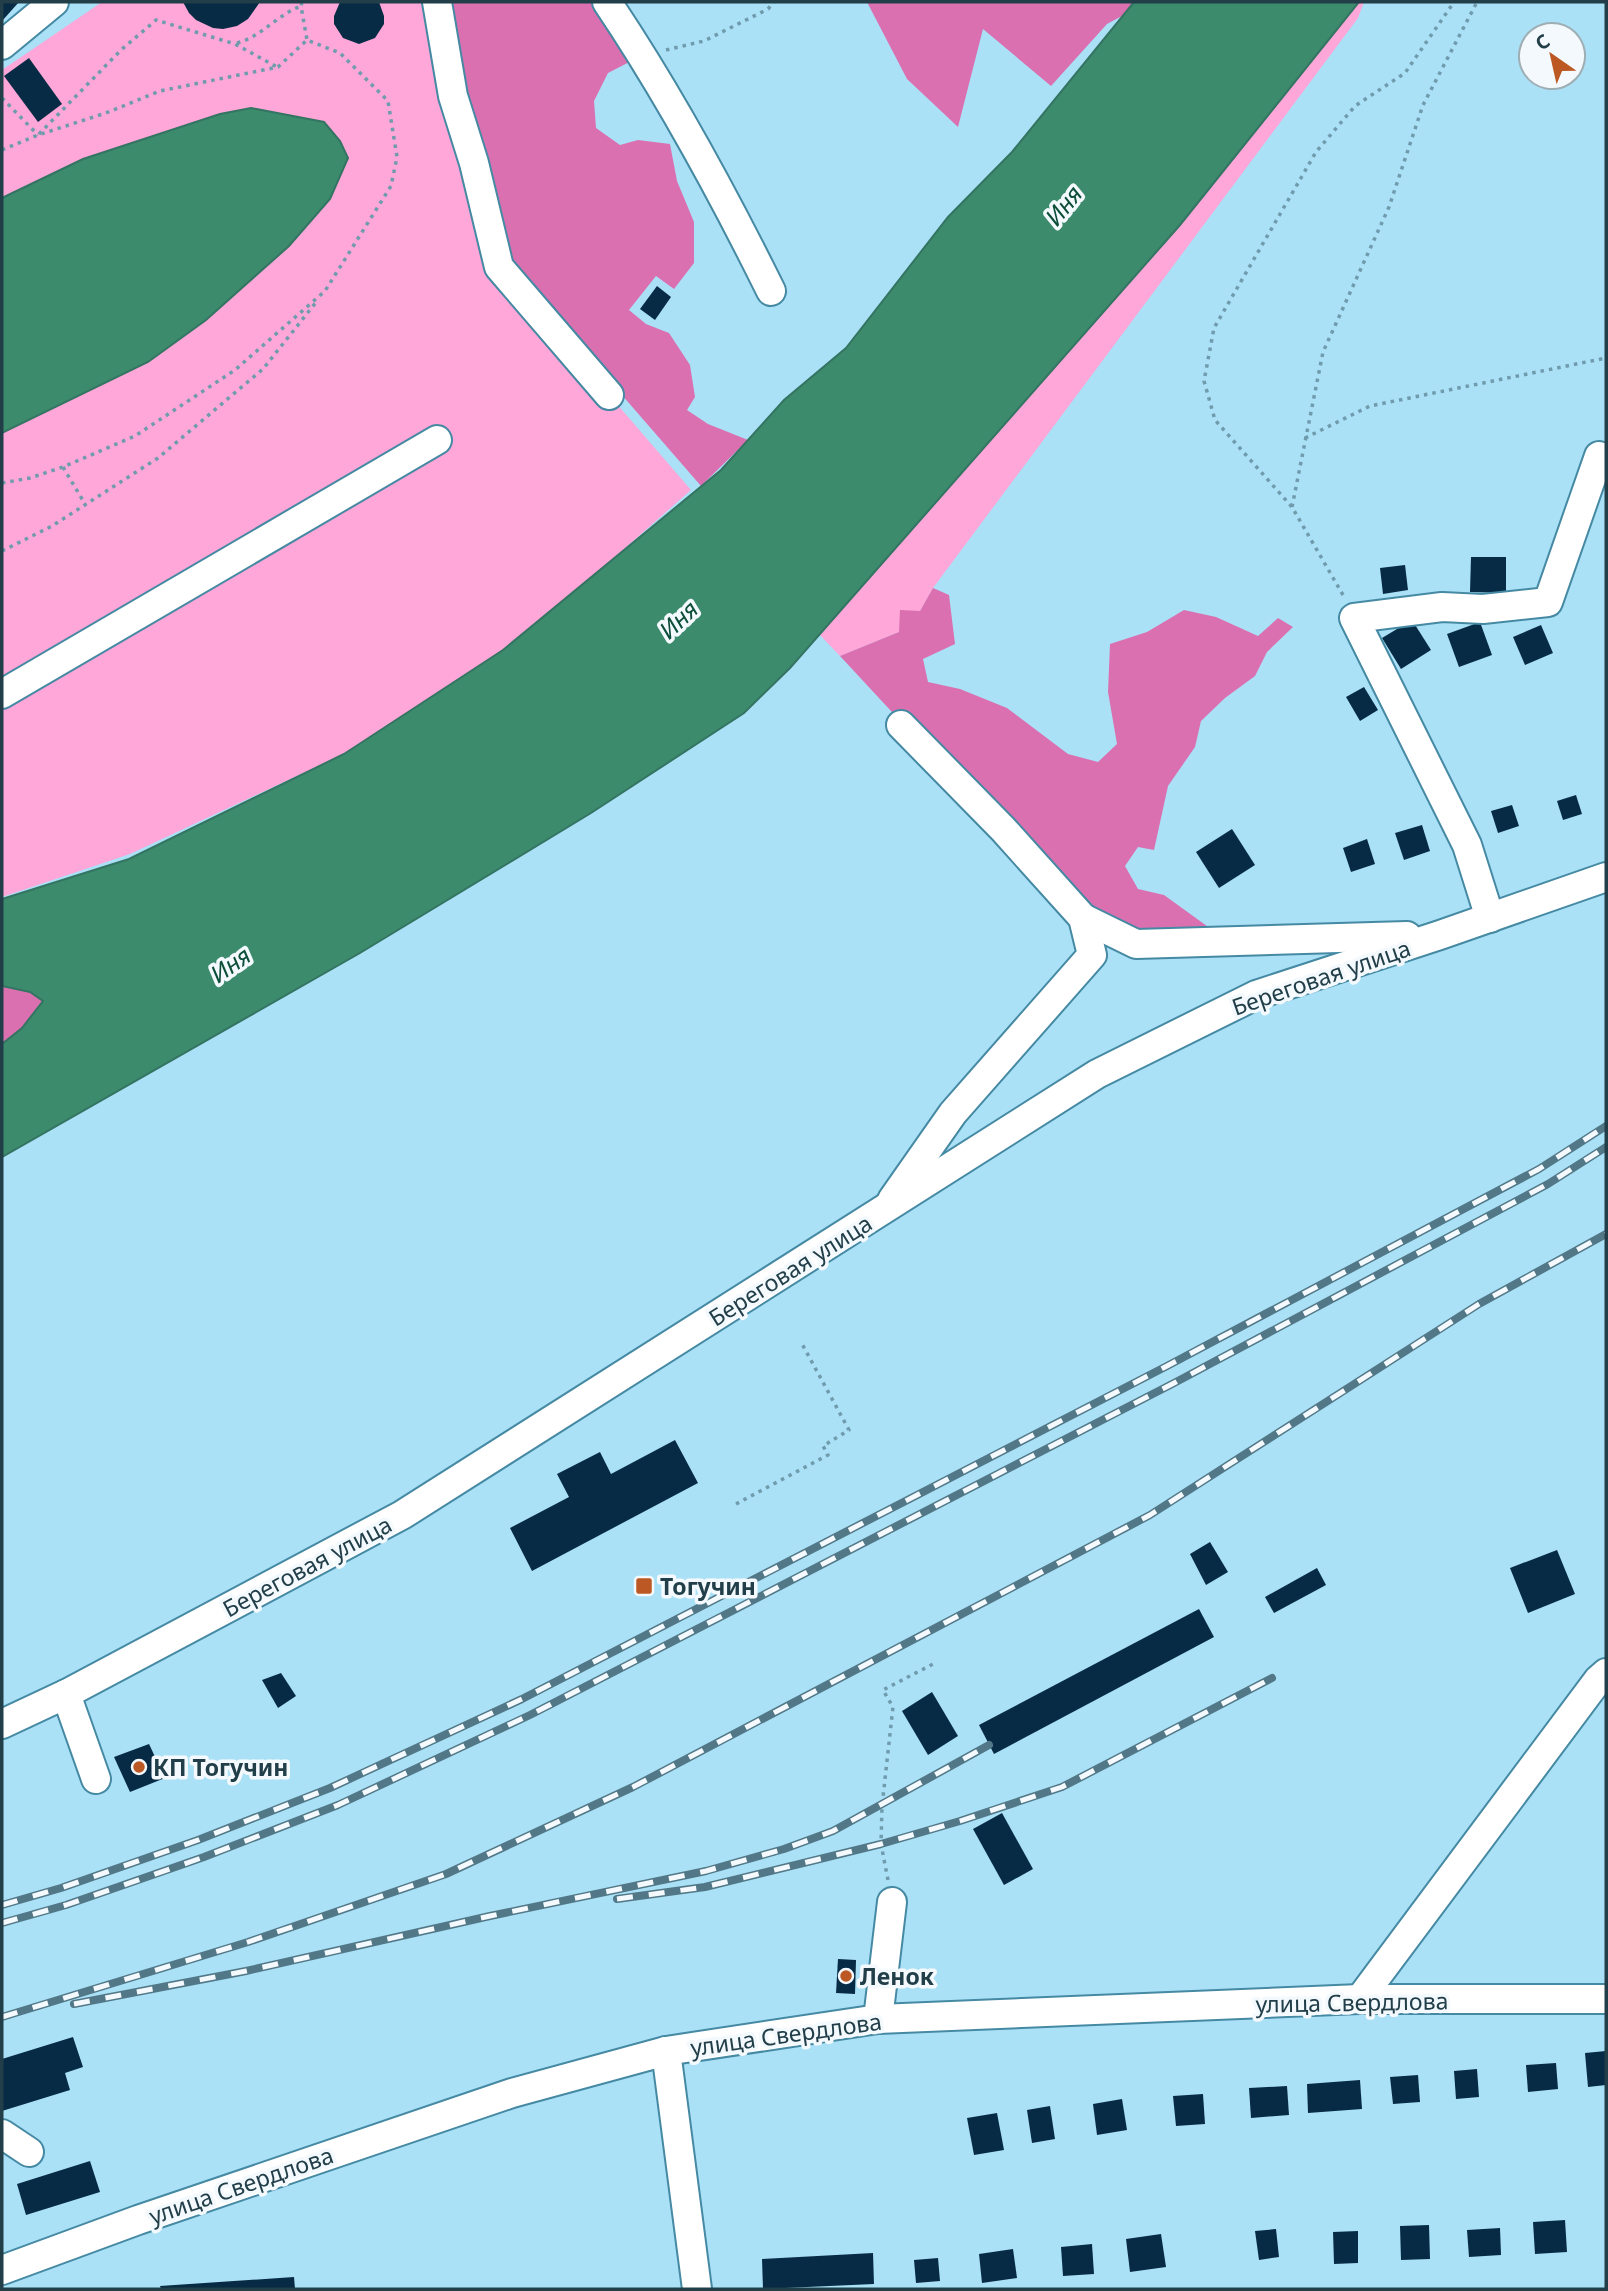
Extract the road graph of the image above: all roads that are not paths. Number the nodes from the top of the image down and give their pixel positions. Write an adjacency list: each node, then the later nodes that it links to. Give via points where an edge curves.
1 (54, 2): 4 (street)
2 (437, 2): 6 (street, via 453,96 499,267)
3 (607, 2): 5 (street, via 723,194)
4 (2, 45)
5 (771, 291)
6 (609, 395)
7 (438, 440): 9 (street)
8 (1600, 456): 13 (street, via 1548,602 1483,609 1442,607 1354,618 1466,845)
9 (2, 694)
10 (901, 725): 12 (street)
11 (1606, 877): 13 (street, Береговая улица)
12 (1083, 918): 14 (street, via 1136,944); 15 (street, via 1092,956 953,1113)
13 (1490, 918): 14 (street, Береговая улица)
14 (1440, 935): 15 (street, Береговая улица, via 1256,995 1097,1074)
15 (884, 1210): 17 (street, Береговая улица, via 402,1515)
16 (1606, 1673): 21 (street)
17 (66, 1694): 18 (street, Береговая улица); 19 (street)
18 (2, 1724)
19 (96, 1779)
20 (892, 1902): 23 (street)
21 (1360, 1999): 22 (street, улица Свердлова); 23 (street, улица Свердлова)
22 (1606, 1999)
23 (878, 2019): 24 (street, улица Свердлова)
24 (666, 2051): 27 (street, улица Свердлова, via 512,2093 138,2220); 28 (street)
25 (2, 2134): 26 (street)
26 (29, 2152)
27 (11, 2275)
28 (697, 2289)

